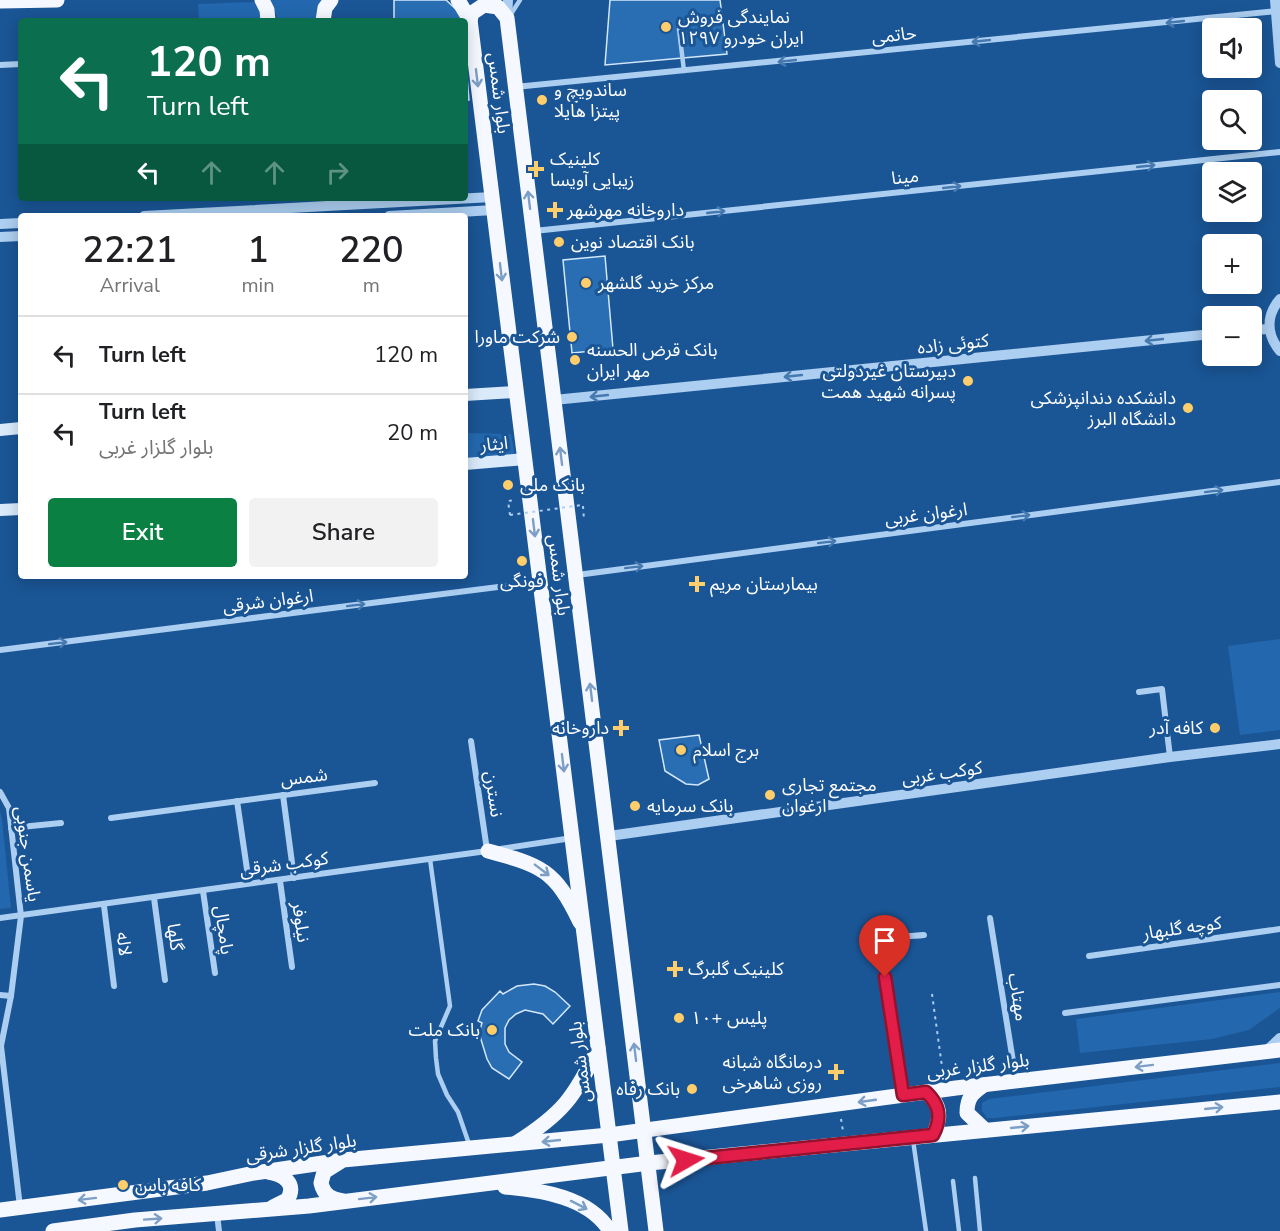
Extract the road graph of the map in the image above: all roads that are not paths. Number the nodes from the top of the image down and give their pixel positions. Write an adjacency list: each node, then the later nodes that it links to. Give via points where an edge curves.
1 (57, 0): 8 (main road)
2 (262, 0): 10 (main road)
3 (331, 0): 11 (main road)
4 (458, 0): 13 (main road)
5 (508, 0): 12 (street)
6 (520, 0): 12 (lane)
7 (1275, 0): 9 (street)
8 (0, 1)
9 (1278, 12): 16 (street); 19 (street, حاتمی, one-way to 19)
10 (268, 18)
11 (323, 18)
12 (507, 18): 13 (main road, via 498,8 484,5); 20 (main road, بلوار شمس)
13 (470, 20): 15 (main road, بلوار شمس)
14 (679, 28): 19 (lane)
15 (469, 50): 24 (main road, بلوار شمس, one-way to 24)
16 (1280, 63)
17 (18, 64): 18 (street)
18 (0, 65)
19 (684, 71): 20 (street, حاتمی)
20 (514, 87): 30 (main road, بلوار شمس, one-way to 20)
21 (1280, 152): 30 (street, مینا, one-way to 21)
22 (469, 198): 24 (street); 25 (street, via 478,205)
23 (415, 201): 26 (street)
24 (493, 204): 25 (street); 38 (main road, بلوار شمس, one-way to 38)
25 (469, 212): 27 (street)
26 (198, 213)
27 (449, 213)
28 (18, 223): 29 (street)
29 (0, 224)
30 (533, 231): 40 (main road, بلوار شمس)
31 (18, 236): 32 (street)
32 (0, 237)
33 (1280, 299): 34 (street)
34 (1269, 328): 35 (street); 37 (street)
35 (1262, 329)
36 (1202, 335): 40 (street, کتوئی زاده, one-way to 40)
37 (1280, 351)
38 (516, 392): 39 (main road); 43 (main road, بلوار شمس)
39 (468, 395)
40 (554, 400): 48 (main road, بلوار شمس, one-way to 40)
41 (18, 428): 42 (main road)
42 (1, 431)
43 (525, 459): 44 (main road, ایثار); 49 (main road, بلوار شمس, one-way to 49)
44 (468, 464)
45 (1280, 482): 48 (street, ارغوان غربی, one-way to 45)
46 (18, 508): 47 (main road)
47 (2, 509)
48 (576, 575): 62 (main road, بلوار شمس, one-way to 48)
49 (541, 582): 50 (street, ارغوان شرقی, one-way to 49); 63 (main road, بلوار شمس, one-way to 63)
50 (0, 650)
51 (1139, 692): 54 (street, via 1162,689)
52 (471, 741): 64 (street, نسترن)
53 (1280, 744): 54 (street, کوکب غربی)
54 (1170, 757): 62 (street, کوکب غربی)
55 (375, 783): 57 (street, شمس)
56 (0, 792): 61 (street, یاسمن جنوبی, via 9,808)
57 (283, 795): 58 (street, شمس); 66 (street)
58 (237, 801): 59 (street, شمس); 68 (street)
59 (111, 818)
60 (61, 823): 61 (street)
61 (11, 828): 72 (street, یاسمن جنوبی)
62 (609, 836): 98 (main road, بلوار شمس, one-way to 62)
63 (572, 838): 64 (street, کوکب شرقی); 76 (main road, بلوار شمس)
64 (488, 850): 65 (street, کوکب شرقی); 76 (main road, one-way to 76, via 543,870 558,885)
65 (430, 859): 66 (street, کوکب شرقی); 103 (lane, via 450,1006 435,1041 438,1074 458,1112)
66 (294, 878): 67 (street, کوکب شرقی)
67 (280, 880): 68 (street, کوکب شرقی); 79 (street, نیلوفر)
68 (249, 883): 69 (street, کوکب شرقی)
69 (203, 891): 70 (street, کوکب شرقی); 80 (street, پامچال)
70 (154, 898): 71 (street, کوکب شرقی); 81 (street, گلها)
71 (104, 906): 72 (street, کوکب شرقی); 83 (street, لاله)
72 (21, 916): 73 (street, کوکب شرقی); 85 (street, یاسمن جنوبی)
73 (0, 918)
74 (990, 918): 92 (street, مهتاب)
75 (1280, 929): 78 (street, کوچه گلبهار)
76 (584, 931): 89 (main road, بلوار شمس)
77 (924, 935): 95 (street, via 889,940 881,953)
78 (1089, 956)
79 (292, 967)
80 (215, 973)
81 (165, 980)
82 (1280, 985): 86 (street)
83 (114, 986)
84 (0, 995): 85 (street)
85 (11, 996): 88 (street, یاسمن جنوبی)
86 (1065, 1013)
87 (1280, 1038): 91 (street)
88 (0, 1046): 112 (street, یاسمن جنوبی)
89 (598, 1048): 99 (main road, بلوار شمس); 102 (main road, via 583,1082 567,1105)
90 (1280, 1050): 91 (main road, بلوار گلزار غربی)
91 (1264, 1053): 92 (main road, بلوار گلزار غربی, one-way to 92)
92 (1016, 1081): 93 (main road, بلوار گلزار غربی)
93 (984, 1085): 94 (main road, بلوار گلزار غربی); 97 (main road, via 970,1094 967,1113)
94 (926, 1092): 95 (main road, بلوار گلزار غربی); 100 (main road, via 936,1101 939,1113)
95 (903, 1095): 98 (main road, بلوار گلزار غربی, one-way to 98)
96 (1280, 1102): 97 (main road, one-way to 96)
97 (985, 1130): 100 (main road)
98 (645, 1131): 99 (main road, بلوار گلزار غربی); 105 (main road, بلوار شمس)
99 (609, 1135): 102 (main road, بلوار گلزار شرقی, one-way to 102); 106 (main road, بلوار شمس)
100 (933, 1135): 101 (main road)
101 (913, 1137): 105 (main road); 121 (lane)
102 (513, 1145): 103 (main road, بلوار گلزار شرقی)
103 (470, 1149): 104 (main road, بلوار گلزار شرقی)
104 (343, 1160): 107 (main road, بلوار گلزار شرقی); 111 (main road, via 324,1172 321,1183 326,1194)
105 (649, 1163): 106 (main road); 120 (main road, بلوار شمس)
106 (613, 1168): 110 (main road); 119 (main road)
107 (254, 1173): 112 (main road, بلوار گلزار شرقی, one-way to 112, via 207,1183); 114 (main road, via 278,1174 290,1184 287,1200)
108 (975, 1178): 123 (lane)
109 (953, 1181): 122 (lane)
110 (481, 1184): 111 (main road, one-way to 110); 118 (main road, one-way to 118, via 573,1201 591,1211)
111 (345, 1201): 114 (main road)
112 (20, 1207): 113 (main road, بلوار گلزار شرقی)
113 (0, 1210)
114 (261, 1211): 115 (main road)
115 (218, 1214): 116 (main road, one-way to 115); 117 (street)
116 (53, 1231)
117 (219, 1231)
118 (610, 1231)
119 (621, 1231)
120 (656, 1231)
121 (926, 1231)
122 (959, 1231)
123 (980, 1231)

